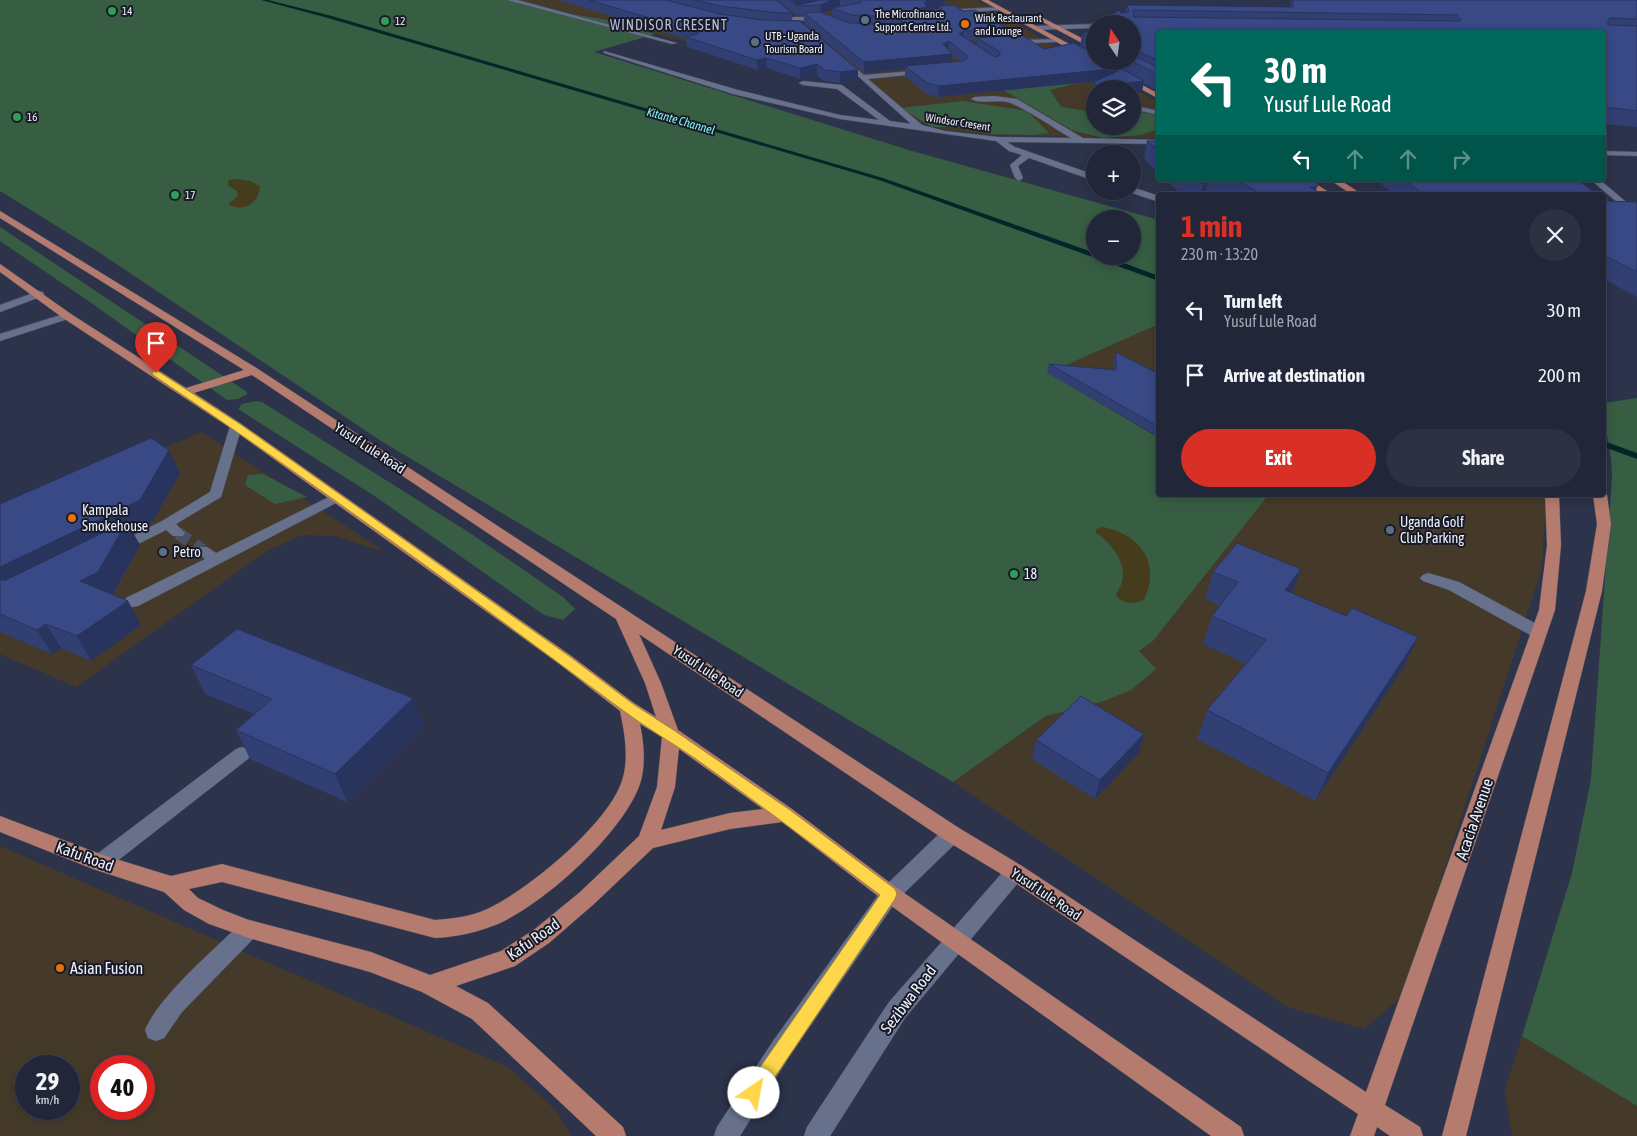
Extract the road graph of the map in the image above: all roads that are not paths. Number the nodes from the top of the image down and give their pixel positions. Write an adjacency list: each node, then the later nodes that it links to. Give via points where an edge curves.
1 (510, 0): 14 (street)
2 (984, 0): 3 (main road)
3 (1001, 9): 8 (street, via 928,13 937,19 920,20); 12 (main road)
4 (784, 12): 7 (street)
5 (1031, 14): 9 (main road)
6 (830, 18): 7 (street)
7 (793, 19): 11 (street)
8 (928, 26)
9 (1053, 26): 10 (street); 12 (street); 16 (main road)
10 (1086, 26)
11 (803, 27)
12 (1034, 28): 13 (main road)
13 (1057, 40): 15 (street); 19 (main road)
14 (674, 43)
15 (1001, 43)
16 (1086, 43)
17 (606, 52): 28 (street, via 736,92 840,117)
18 (833, 52): 22 (street, Windsor Cresent)
19 (1086, 56)
20 (933, 71): 22 (street)
21 (1119, 75): 24 (main road)
22 (863, 77): 29 (street, Windsor Cresent)
23 (803, 83): 28 (street, via 839,88)
24 (1156, 95)
25 (975, 99): 31 (street, via 1014,101)
26 (1141, 109): 27 (street)
27 (1156, 112)
28 (888, 123): 29 (street)
29 (919, 127): 30 (street, Windsor Cresent)
30 (998, 139): 31 (street, Windsor Cresent); 35 (street)
31 (1082, 140): 32 (street, Windsor Cresent)
32 (1156, 142)
33 (1606, 153): 34 (street)
34 (1637, 154)
35 (1028, 155): 36 (street); 37 (street, via 1014,165)
36 (1086, 175)
37 (1019, 178)
38 (1307, 182): 41 (main road)
39 (1337, 182): 42 (main road)
40 (1597, 182): 46 (street)
41 (1324, 192)
42 (1354, 192)
43 (1141, 193): 44 (street)
44 (1156, 198)
45 (0, 214): 52 (main road, Yusuf Lule Road)
46 (1637, 216)
47 (0, 266): 48 (main road)
48 (39, 294): 49 (street); 50 (main road)
49 (0, 309)
50 (67, 316): 51 (street); 53 (main road)
51 (0, 338)
52 (254, 371): 53 (main road); 63 (main road, Yusuf Lule Road)
53 (186, 392): 54 (main road)
54 (236, 426): 57 (main road); 59 (street, via 216,494 172,529)
55 (1552, 497): 64 (main road, Acacia Avenue, via 1554,545 1547,610)
56 (1600, 497): 87 (main road, via 1604,524 1594,591)
57 (335, 498): 60 (street); 65 (main road)
58 (202, 550): 60 (street)
59 (105, 555)
60 (215, 560): 62 (street)
61 (1428, 578): 64 (street, via 1454,586)
62 (132, 602)
63 (620, 612): 66 (main road, Kafu Road, via 653,683); 70 (main road, Yusuf Lule Road)
64 (1538, 632): 80 (main road, Acacia Avenue)
65 (628, 708): 66 (main road); 74 (main road, via 634,729 635,759 630,786 616,812 567,863 532,892 497,914 463,927 435,930 222,873)
66 (671, 734): 68 (main road); 71 (main road, Kafu Road, via 666,787)
67 (242, 754): 72 (street)
68 (785, 814): 71 (main road, via 730,821); 75 (main road)
69 (0, 824): 72 (main road, Kafu Road)
70 (952, 834): 73 (main road, Yusuf Lule Road); 75 (street)
71 (647, 841): 78 (main road, Kafu Road, via 542,936 507,959)
72 (100, 863): 74 (main road, Kafu Road)
73 (1015, 872): 77 (street, Sezibwa Road); 80 (main road, Yusuf Lule Road)
74 (172, 885): 76 (main road, Kafu Road, via 191,904)
75 (890, 894): 77 (main road); 82 (street, via 781,1049)
76 (249, 929): 78 (main road, Kafu Road, via 371,962); 79 (street, via 174,1005)
77 (955, 940): 83 (street, Sezibwa Road, via 897,1010); 84 (main road)
78 (430, 985): 81 (main road, via 480,1012)
79 (156, 1030)
80 (1372, 1111): 85 (main road, Acacia Avenue); 86 (main road, Yusuf Lule Road)
81 (614, 1136)
82 (726, 1136)
83 (816, 1136)
84 (1232, 1136)
85 (1362, 1136)
86 (1411, 1136)
87 (1454, 1136)

